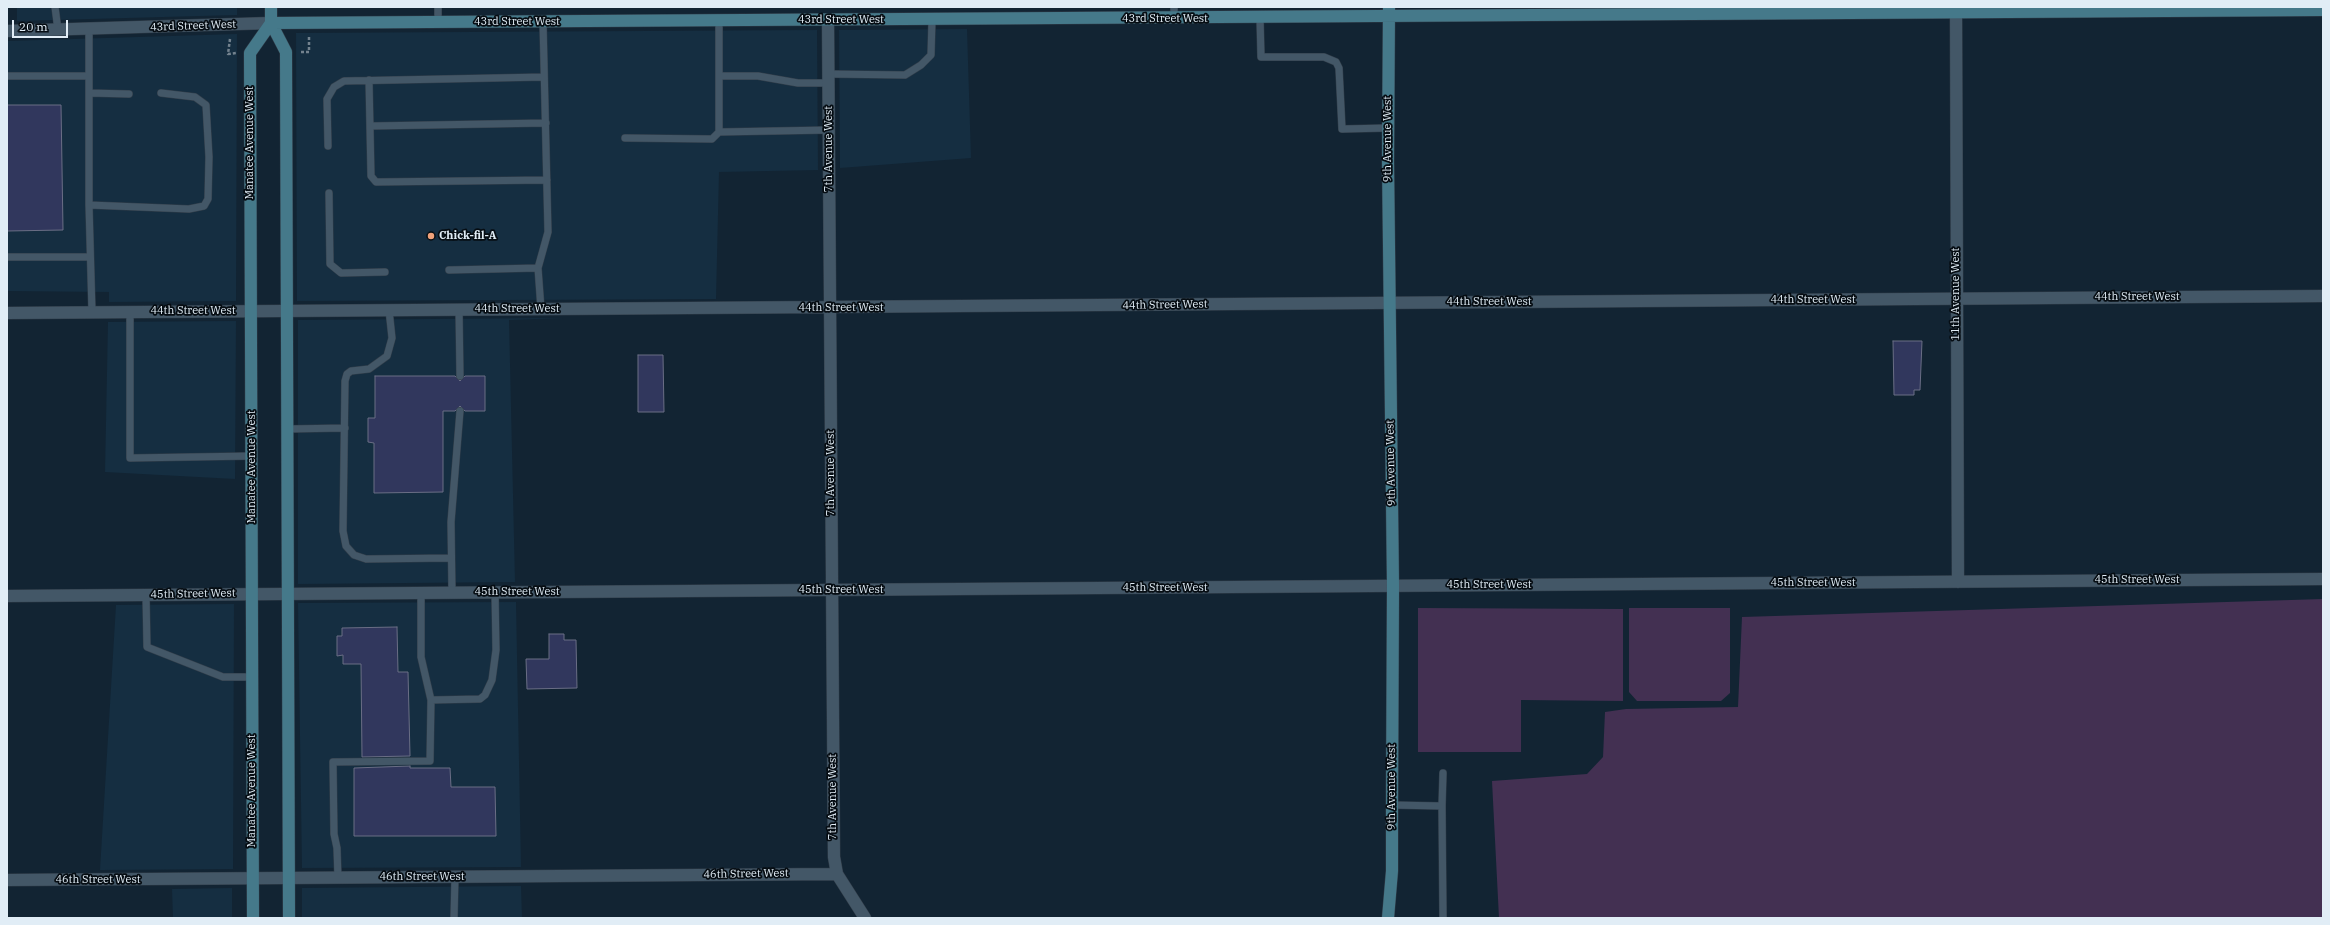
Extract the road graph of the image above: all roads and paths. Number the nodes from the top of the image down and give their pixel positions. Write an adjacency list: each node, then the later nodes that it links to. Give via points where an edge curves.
1 (55, 7): 17 (lane)
2 (271, 7): 15 (street)
3 (438, 7): 13 (lane)
4 (1956, 9): 5 (street, 43rd Street West); 7 (street, 43rd Street West); 44 (street, 11th Avenue West)
5 (2176, 9): 6 (street, 43rd Street West)
6 (2323, 10)
7 (1389, 12): 9 (street, 43rd Street West); 30 (street, 9th Avenue West)
8 (1174, 13): 9 (street, 43rd Street West); 11 (street, 43rd Street West)
9 (1260, 18): 30 (lane, via 1261,57 1324,57 1336,62 1340,68 1342,129)
10 (828, 20): 11 (street, 43rd Street West); 12 (street, 43rd Street West); 23 (street, 7th Avenue West)
11 (932, 20): 23 (lane, via 931,55 905,75)
12 (719, 21): 14 (street, 43rd Street West); 21 (lane)
13 (438, 22): 14 (street, 43rd Street West); 15 (street, 43rd Street West)
14 (543, 22): 22 (lane)
15 (271, 23): 16 (street, 43rd Street West); 48 (street, via 286,52); 51 (street, Manatee Avenue West, via 250,53 249,183)
16 (89, 29): 17 (street, 43rd Street West); 20 (lane)
17 (58, 30): 18 (street, 43rd Street West)
18 (7, 31)
19 (7, 76): 20 (lane)
20 (89, 76): 25 (lane)
21 (719, 76): 23 (lane, via 758,76 798,83); 32 (lane)
22 (544, 77): 24 (lane); 28 (lane)
23 (828, 79): 31 (street, 7th Avenue West)
24 (369, 80): 29 (lane); 34 (lane, via 344,82 334,87 330,93 327,99)
25 (89, 93): 26 (lane); 37 (lane)
26 (129, 94)
27 (161, 94): 37 (lane, via 195,97 206,105 210,157 208,199 204,206 189,209)
28 (546, 123): 29 (lane); 35 (lane)
29 (371, 126): 35 (lane, via 371,176 376,182)
30 (1388, 128): 45 (street, 9th Avenue West)
31 (829, 130): 32 (lane); 46 (street, 7th Avenue West)
32 (719, 132): 33 (lane, via 712,139)
33 (626, 138)
34 (328, 146)
35 (547, 180): 40 (lane, via 548,232)
36 (328, 193): 42 (lane, via 330,264 341,273)
37 (89, 205): 39 (lane)
38 (7, 257): 39 (lane)
39 (90, 257): 52 (lane)
40 (538, 268): 41 (lane); 47 (lane)
41 (449, 270)
42 (385, 272)
43 (2323, 296): 44 (street, 44th Street West)
44 (1956, 298): 45 (street, 44th Street West); 62 (street, 11th Avenue West)
45 (1390, 303): 46 (street, 44th Street West); 63 (street, 9th Avenue West)
46 (830, 308): 47 (street, 44th Street West); 64 (street, 7th Avenue West)
47 (541, 309): 50 (street, 44th Street West)
48 (286, 310): 49 (street, 44th Street West); 51 (street, 44th Street West); 58 (street)
49 (389, 310): 50 (street, 44th Street West); 57 (lane, via 392,338 388,356 369,369 351,371 345,381)
50 (459, 310): 55 (lane)
51 (252, 311): 53 (street, 44th Street West); 59 (street, Manatee Avenue West)
52 (92, 312): 53 (street, 44th Street West); 54 (street, 44th Street West)
53 (130, 312): 59 (lane, via 130,458)
54 (7, 313)
55 (460, 376)
56 (460, 411): 60 (lane, via 451,522)
57 (345, 428): 58 (lane); 60 (lane, via 343,531 346,546 354,555 366,558)
58 (287, 429): 69 (street)
59 (252, 456): 68 (street, Manatee Avenue West)
60 (452, 558): 65 (lane)
61 (2323, 579): 62 (street, 45th Street West)
62 (1958, 582): 63 (street, 45th Street West)
63 (1393, 586): 64 (street, 45th Street West); 75 (street, 9th Avenue West)
64 (832, 590): 66 (street, 45th Street West); 77 (street, 7th Avenue West, via 834,857)
65 (452, 592): 66 (street, 45th Street West); 67 (street, 45th Street West)
66 (494, 592): 73 (lane, via 495,657 492,680 485,695 480,700)
67 (421, 593): 69 (street, 45th Street West); 73 (lane, via 421,657)
68 (252, 594): 69 (street, 45th Street West); 70 (street, 45th Street West); 72 (street, Manatee Avenue West)
69 (288, 594): 79 (street)
70 (146, 595): 71 (street, 45th Street West); 72 (lane, via 147,647 223,677)
71 (7, 596)
72 (252, 678): 81 (street, Manatee Avenue West)
73 (431, 700): 80 (lane, via 430,761 334,762 334,834)
74 (1443, 773): 76 (lane)
75 (1392, 805): 76 (lane); 87 (street, 9th Avenue West, via 1392,871)
76 (1442, 806): 88 (lane)
77 (837, 874): 78 (street, 46th Street West); 86 (street, 7th Avenue West)
78 (455, 877): 80 (street, 46th Street West); 85 (lane)
79 (288, 878): 80 (street, 46th Street West); 81 (street, 46th Street West); 84 (street)
80 (338, 878)
81 (253, 879): 82 (street, 46th Street West); 83 (street, Manatee Avenue West)
82 (7, 880)
83 (253, 918)
84 (289, 918)
85 (454, 918)
86 (865, 918)
87 (1388, 918)
88 (1443, 918)

